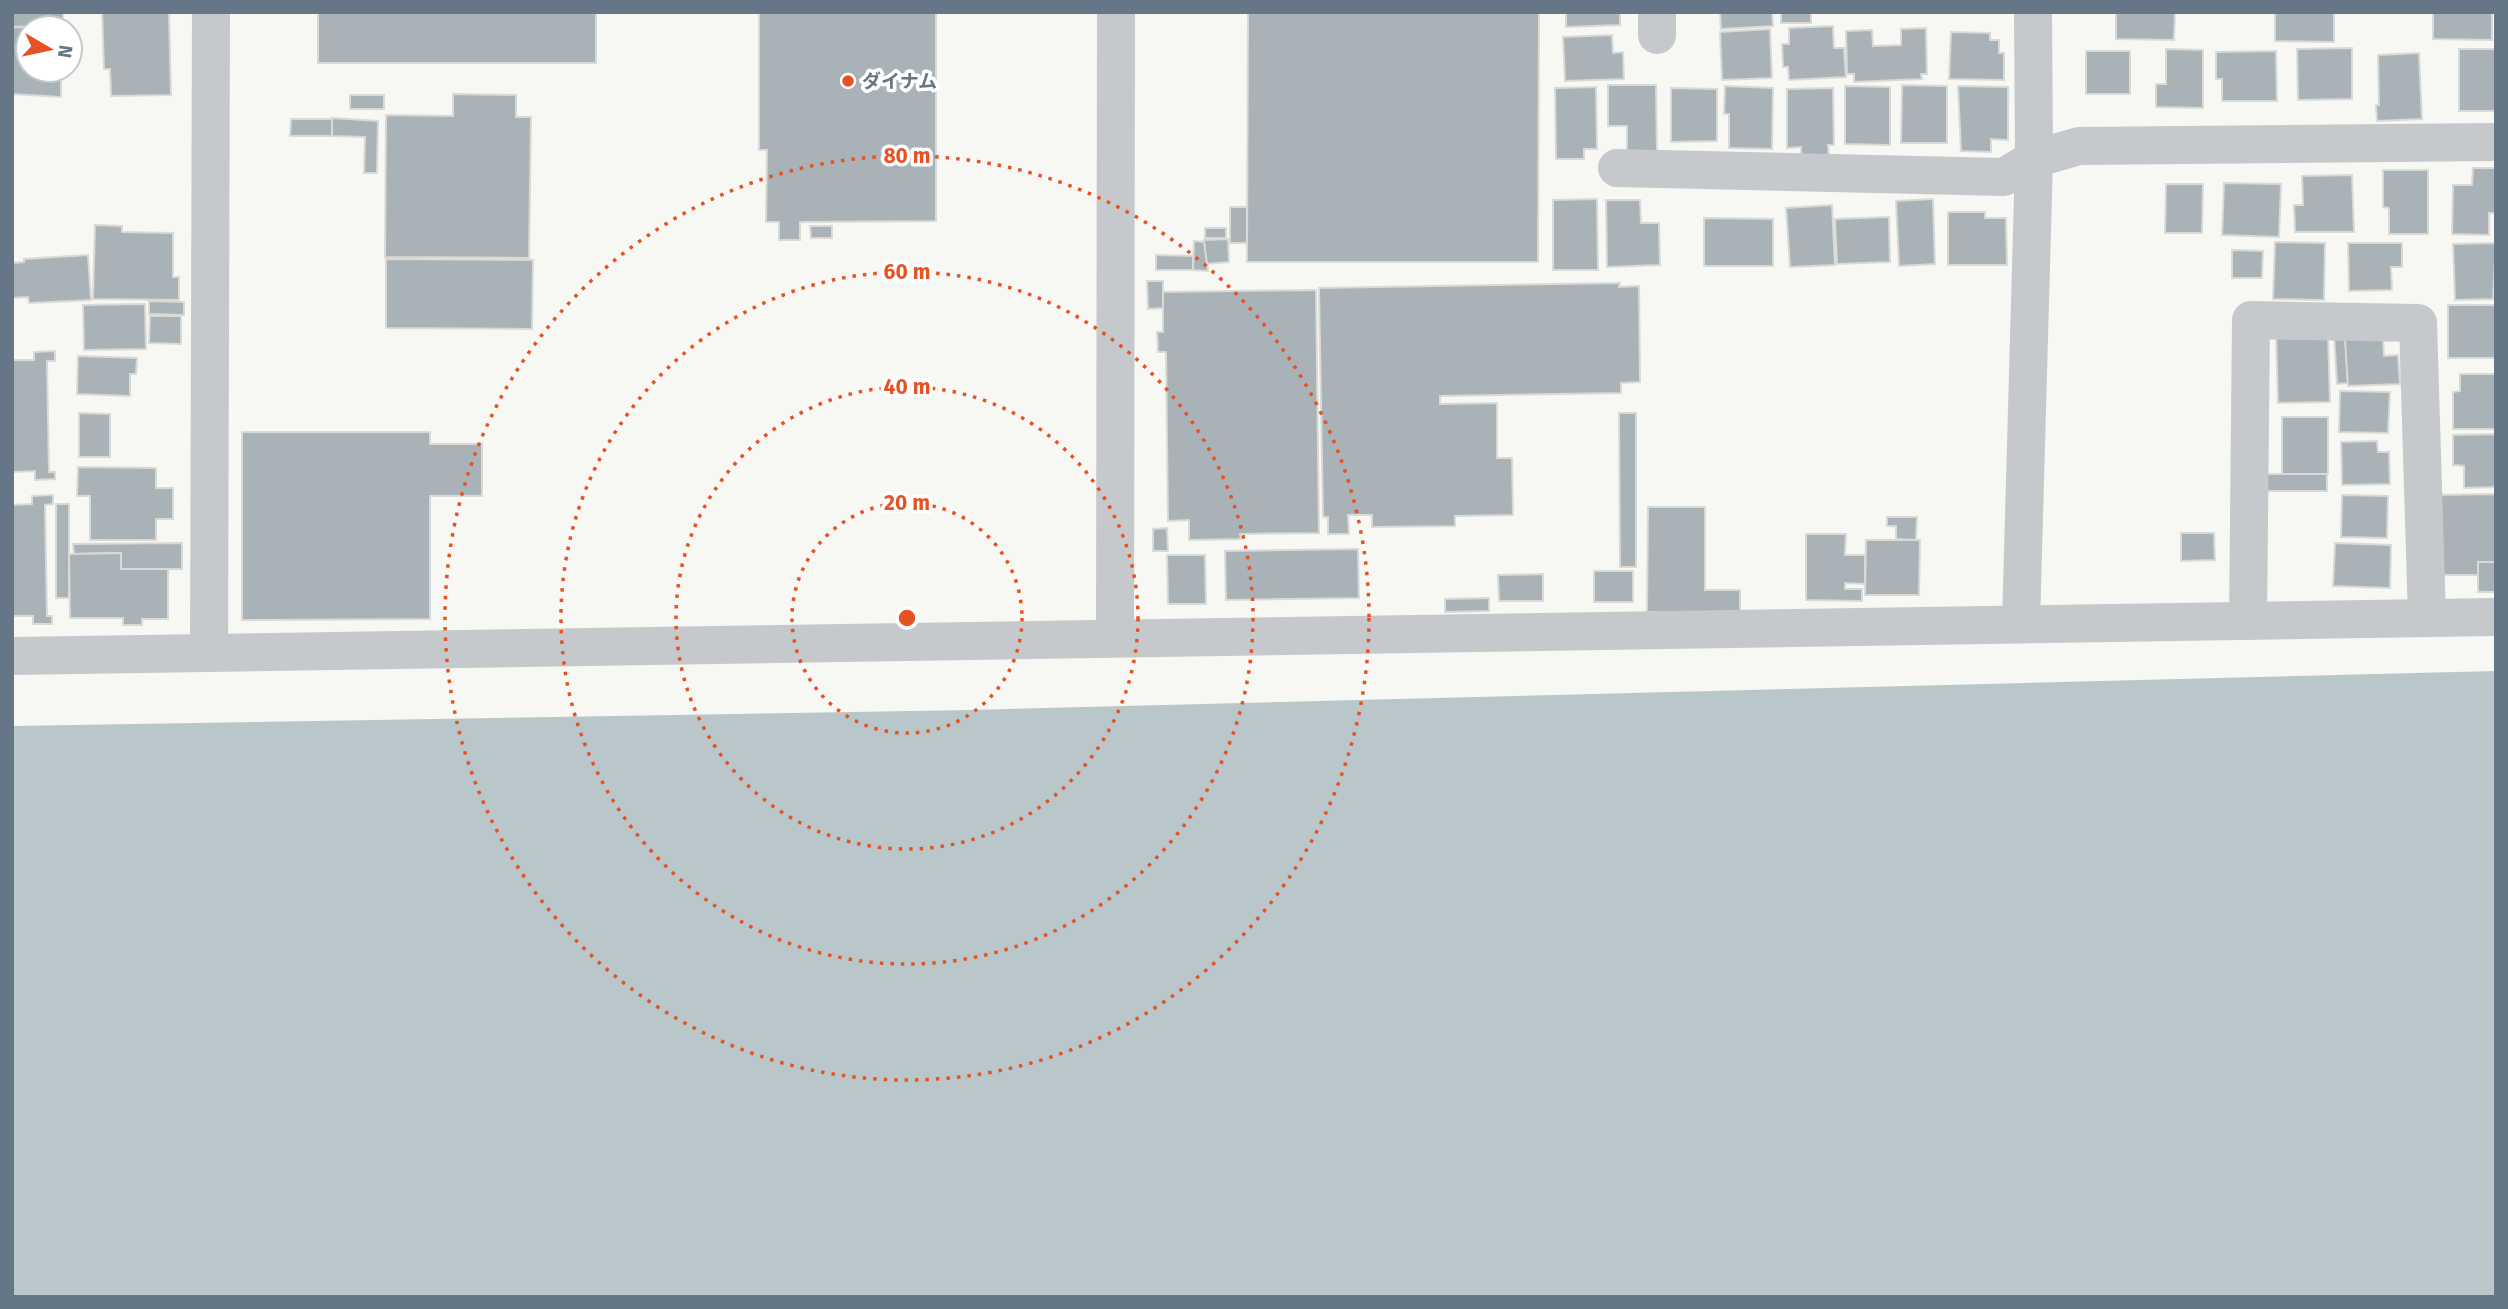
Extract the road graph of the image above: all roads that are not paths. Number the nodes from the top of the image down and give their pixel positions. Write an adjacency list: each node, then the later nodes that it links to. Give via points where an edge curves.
1 (211, 12): 12 (street)
2 (1116, 12): 11 (street)
3 (2034, 12): 5 (street)
4 (2496, 142): 5 (street, via 2079,146)
5 (2034, 159): 6 (street, via 2004,177); 10 (street)
6 (1617, 168)
7 (2496, 617): 8 (street)
8 (2427, 618): 9 (street); 9 (street, via 2418,323 2251,320)
9 (2248, 621): 10 (street)
10 (2021, 624): 11 (street)
11 (1115, 638): 12 (street)
12 (209, 653): 13 (street)
13 (12, 656)

